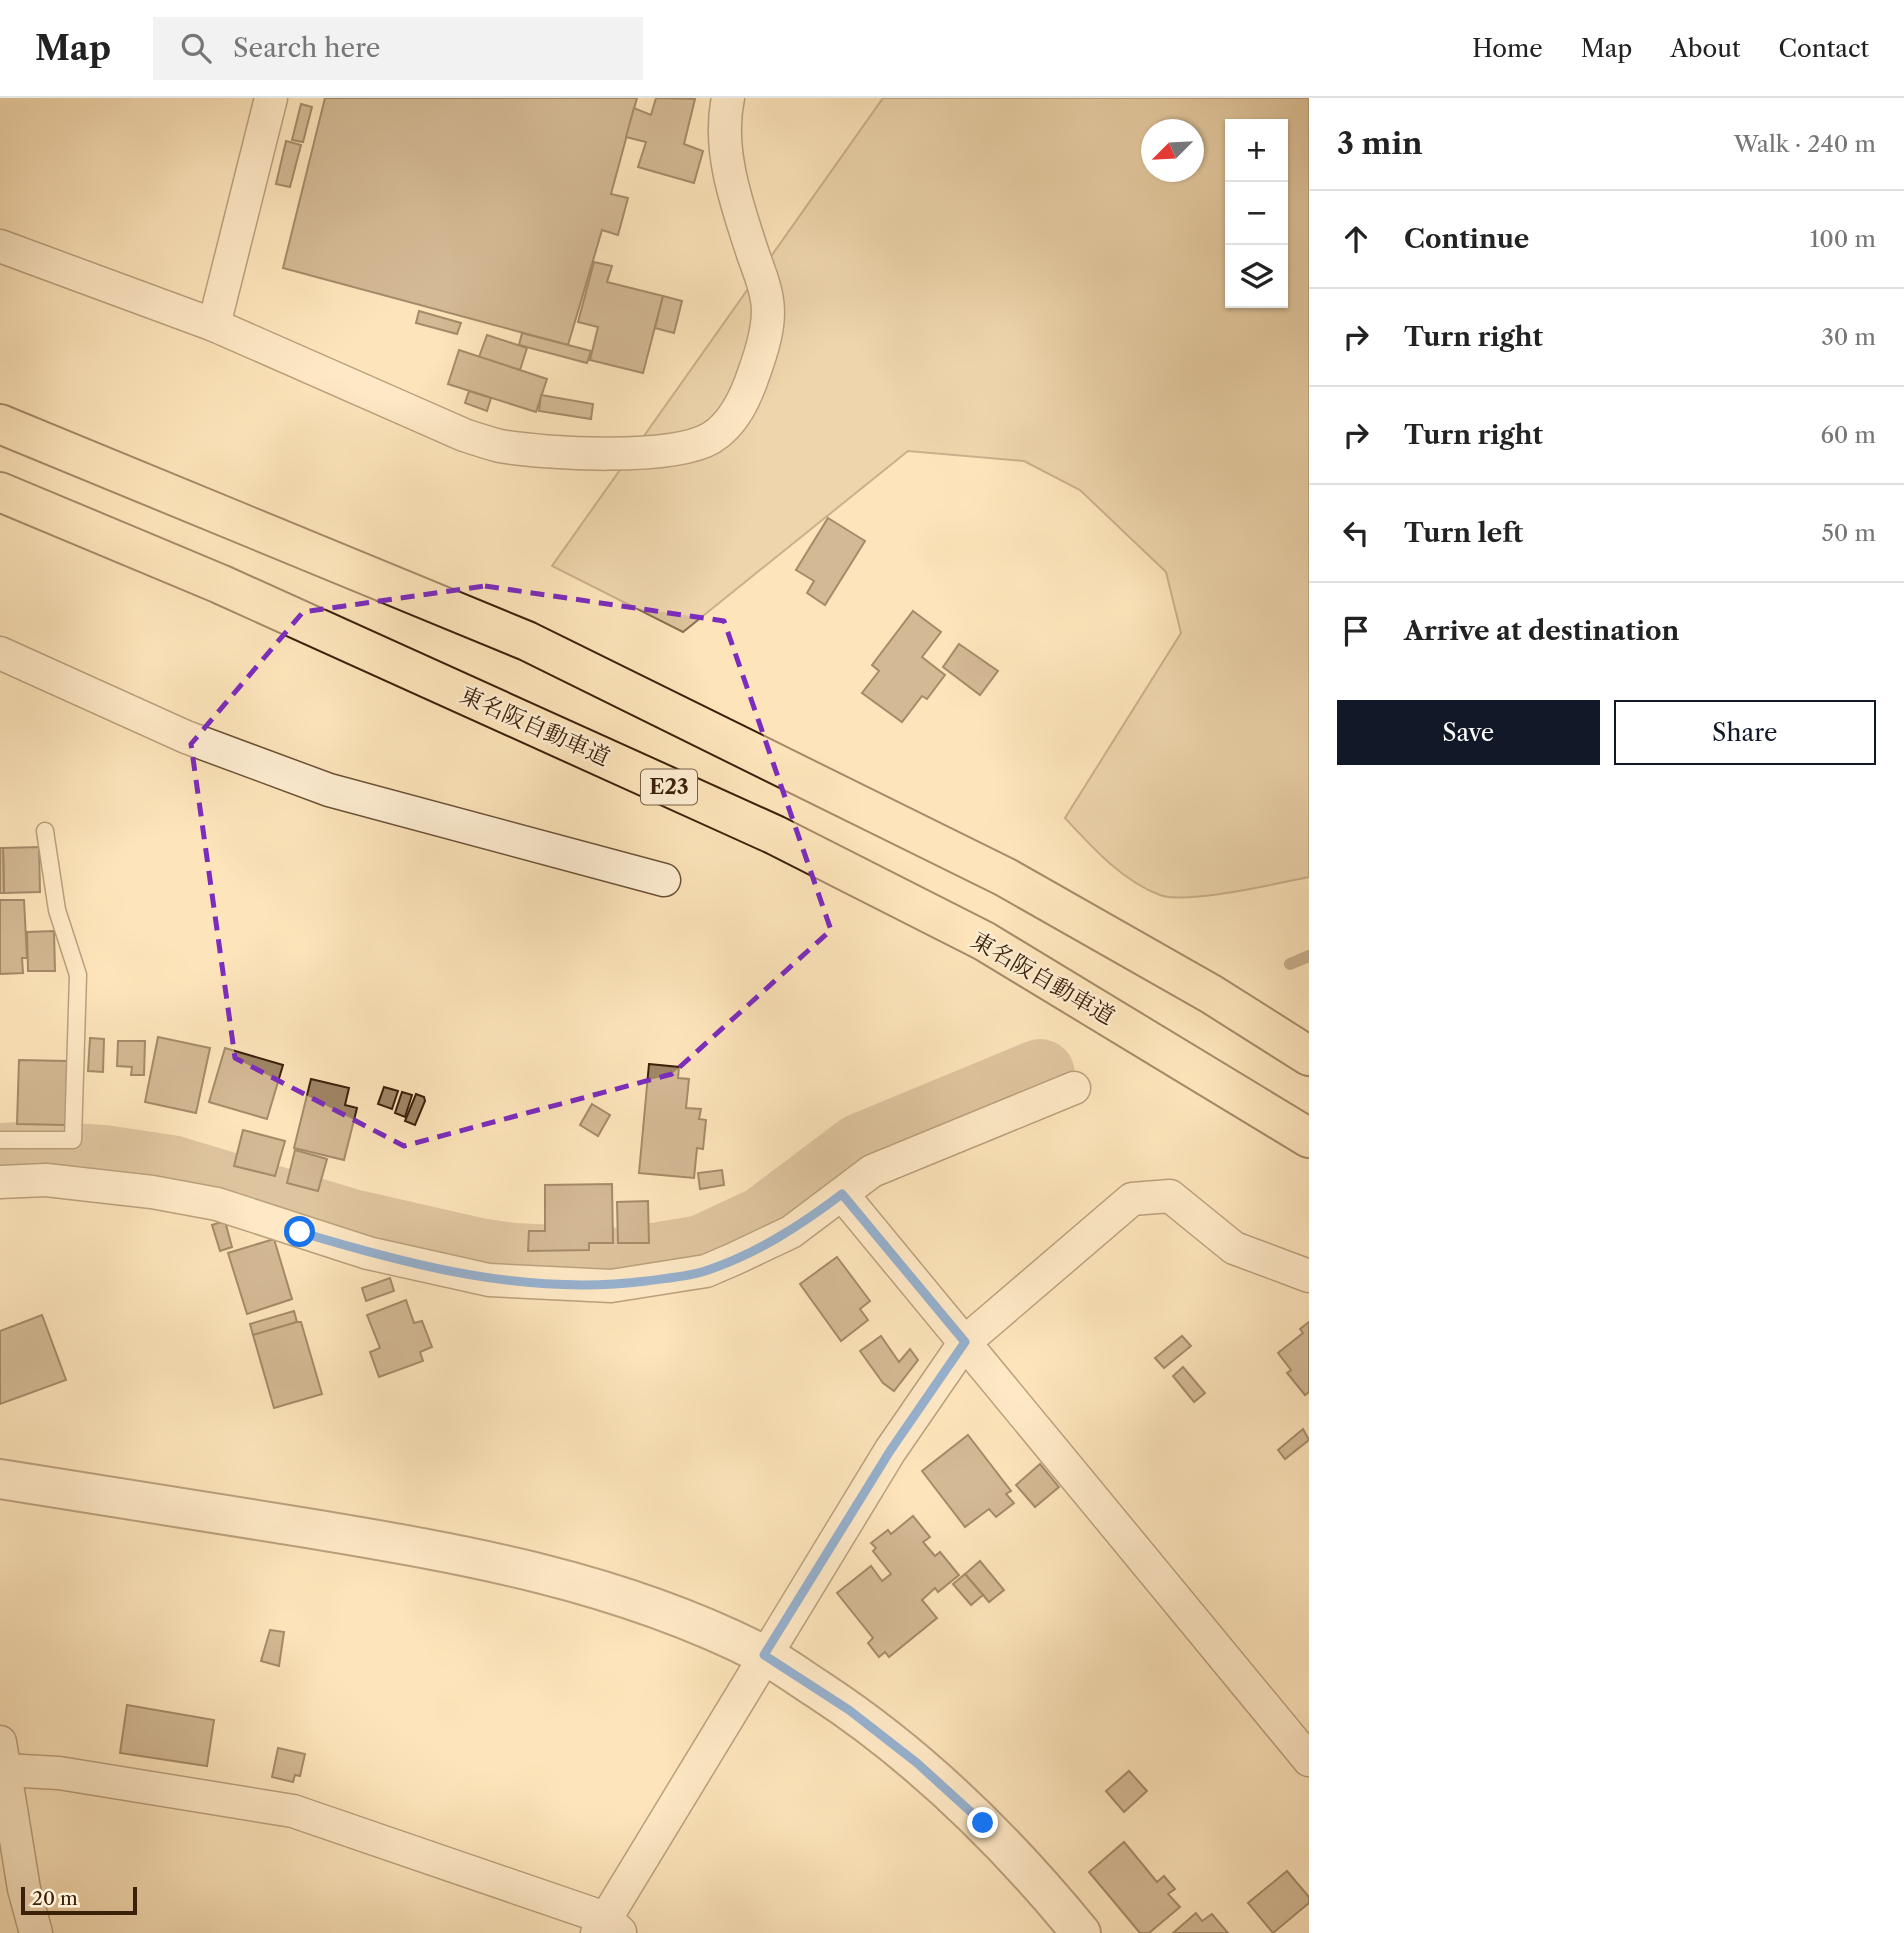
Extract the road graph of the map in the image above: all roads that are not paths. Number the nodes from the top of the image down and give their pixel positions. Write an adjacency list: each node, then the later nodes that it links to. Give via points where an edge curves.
1 (271, 98): 4 (street)
2 (727, 98): 4 (street, via 724,124 731,181 764,285 767,319 746,396 723,429 697,444 646,452 501,446 464,435)
3 (0, 246): 4 (street)
4 (214, 324)
5 (0, 424): 10 (highway, via 527,641 1005,877 1211,994)
6 (0, 492): 12 (highway, 東名阪自動車道 / E23, via 220,584 775,835 984,941)
7 (0, 653): 9 (street, via 186,737 329,790)
8 (45, 831): 13 (lane, via 57,910 78,975 73,1140)
9 (664, 880)
10 (1309, 1056)
11 (1074, 1088): 15 (street, via 915,1151 872,1171)
12 (1309, 1138)
13 (0, 1140)
14 (0, 1182): 15 (street, via 46,1180 152,1192 217,1204 369,1253 489,1280 611,1286 706,1271 791,1232)
15 (842, 1194): 17 (street)
16 (1309, 1276): 17 (street, via 1234,1248 1170,1196 1132,1199)
17 (965, 1342): 19 (street, via 890,1451); 20 (street)
18 (0, 1479): 19 (street, via 507,1563 655,1606)
19 (764, 1655): 22 (street); 24 (street, via 849,1710 917,1763 1027,1867)
20 (1303, 1739)
21 (2, 1756): 22 (street, via 59,1773 292,1811); 23 (street)
22 (608, 1928)
23 (36, 1933)
24 (1081, 1933)

